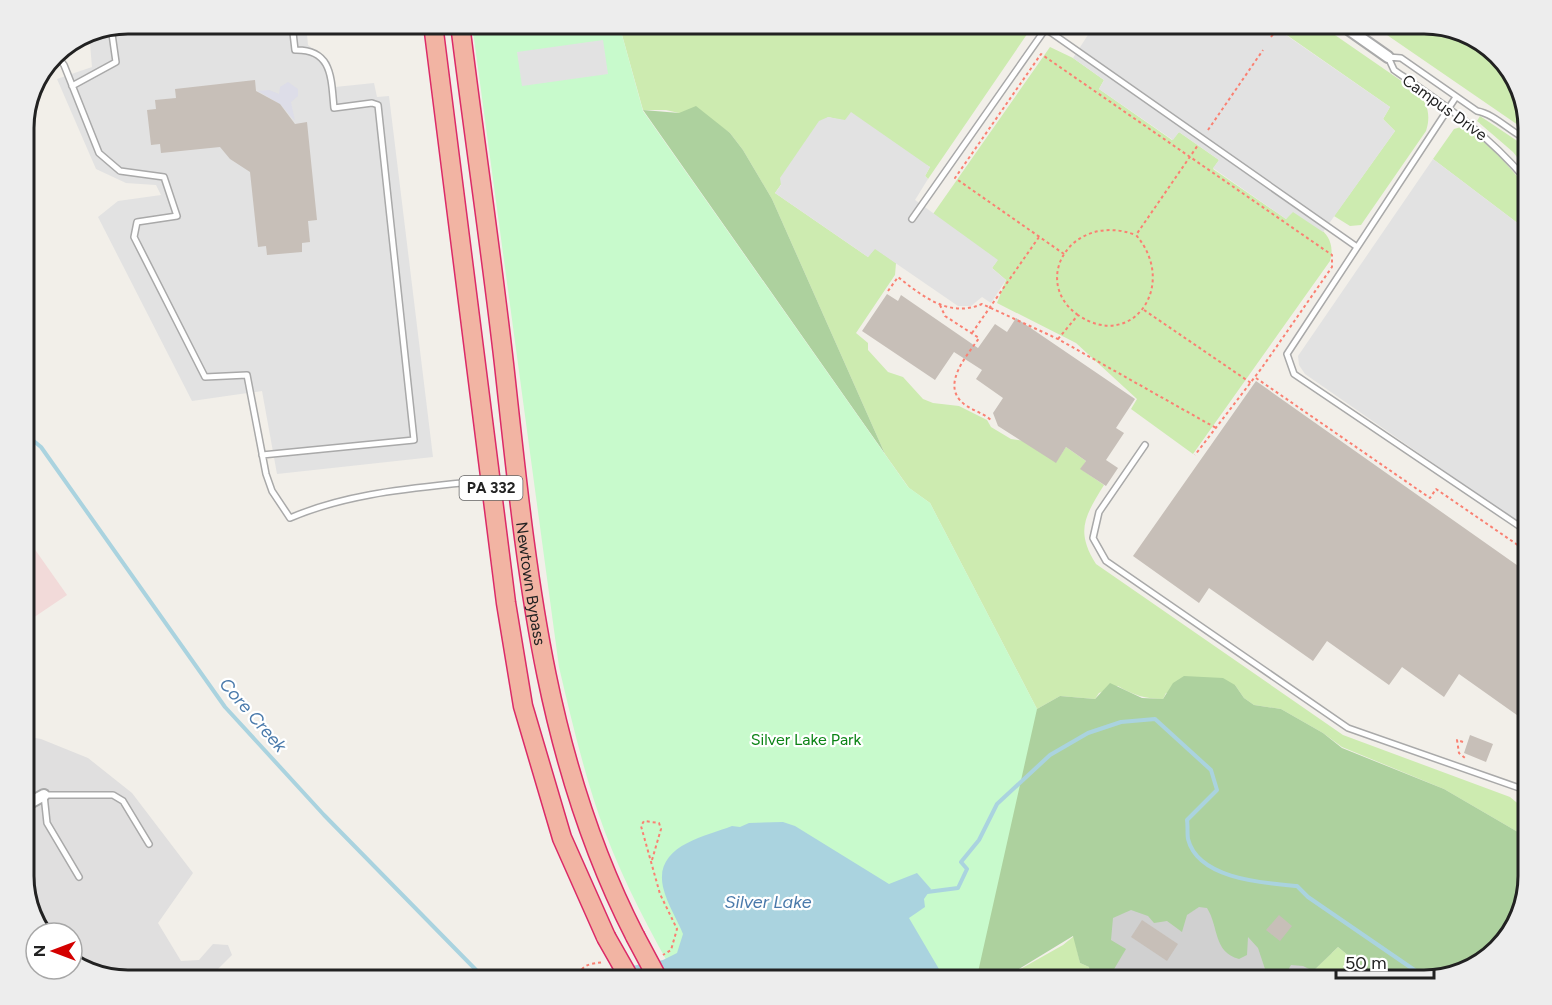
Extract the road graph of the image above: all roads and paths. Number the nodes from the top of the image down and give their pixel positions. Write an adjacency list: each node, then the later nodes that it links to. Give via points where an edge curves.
1 (293, 34): 38 (lane, via 295,50 320,56 330,70 334,108 378,105 414,440)
2 (434, 34): 40 (highway, Newtown Bypass / PA 332)
3 (461, 34): 55 (highway, Newtown Bypass / PA 332, bridge, via 525,550 548,691 591,839)
4 (1042, 34): 21 (lane)
5 (1057, 34): 24 (lane)
6 (1275, 34): 9 (path)
7 (1355, 34): 11 (street, Campus Drive)
8 (112, 36): 13 (lane, via 116,62)
9 (1272, 38)
10 (1263, 50): 16 (path)
11 (1388, 57): 14 (lane, Campus Drive, via 1401,58); 15 (lane, Campus Drive, via 1394,70)
12 (61, 64): 13 (lane)
13 (72, 86): 38 (lane, via 99,153 120,171 164,177 177,216 137,222 134,237 205,377 247,375)
14 (1456, 97): 15 (lane); 17 (lane, Campus Drive)
15 (1449, 108): 20 (lane, Campus Drive, via 1503,152); 24 (lane)
16 (1208, 130)
17 (1518, 134)
18 (1198, 145): 19 (path)
19 (1189, 157): 22 (path); 23 (path, via 1041,54 955,178); 33 (path, via 1332,255 1332,267)
20 (1518, 170)
21 (912, 219)
22 (1136, 236): 25 (path, via 1112,230 1093,231 1076,240); 29 (path, via 1146,250 1154,277)
23 (1039, 237): 25 (path); 28 (path)
24 (1357, 247): 41 (lane, via 1287,354 1294,374)
25 (1064, 254): 30 (path, via 1059,286 1066,304)
26 (888, 291): 27 (path, via 898,277)
27 (939, 304): 28 (path, via 966,311 982,304); 31 (path, via 945,316)
28 (990, 308): 31 (path); 32 (path)
29 (1143, 309): 30 (path, via 1129,320 1113,324 1094,323); 34 (path)
30 (1078, 315): 32 (path)
31 (972, 333): 35 (path, via 979,338 956,374 955,389 962,403)
32 (1058, 339): 36 (path)
33 (1255, 377): 34 (path); 42 (path, via 1430,498 1436,489)
34 (1251, 383): 36 (path)
35 (992, 421)
36 (1216, 428): 39 (path)
37 (1145, 445): 45 (lane, via 1099,512 1093,538 1106,561 1348,728)
38 (262, 455): 40 (lane, via 272,491 290,518 320,505 368,494)
39 (1196, 455)
40 (490, 480): 54 (highway, Newtown Bypass / PA 332, bridge, via 512,646 529,731 562,838 606,938)
41 (1518, 525)
42 (1518, 545)
43 (1463, 742): 44 (path, via 1458,740 1457,747)
44 (1465, 758)
45 (1518, 788)
46 (44, 795): 47 (street); 48 (lane, via 113,795 123,801); 50 (lane, via 47,823)
47 (35, 800)
48 (149, 844)
49 (652, 860): 49 (path, via 641,826 650,820 659,823 661,829); 51 (path, via 660,894 677,929 671,950)
50 (79, 877)
51 (662, 955)
52 (612, 961): 53 (path, via 588,964)
53 (582, 970)
54 (625, 970)
55 (653, 970)

